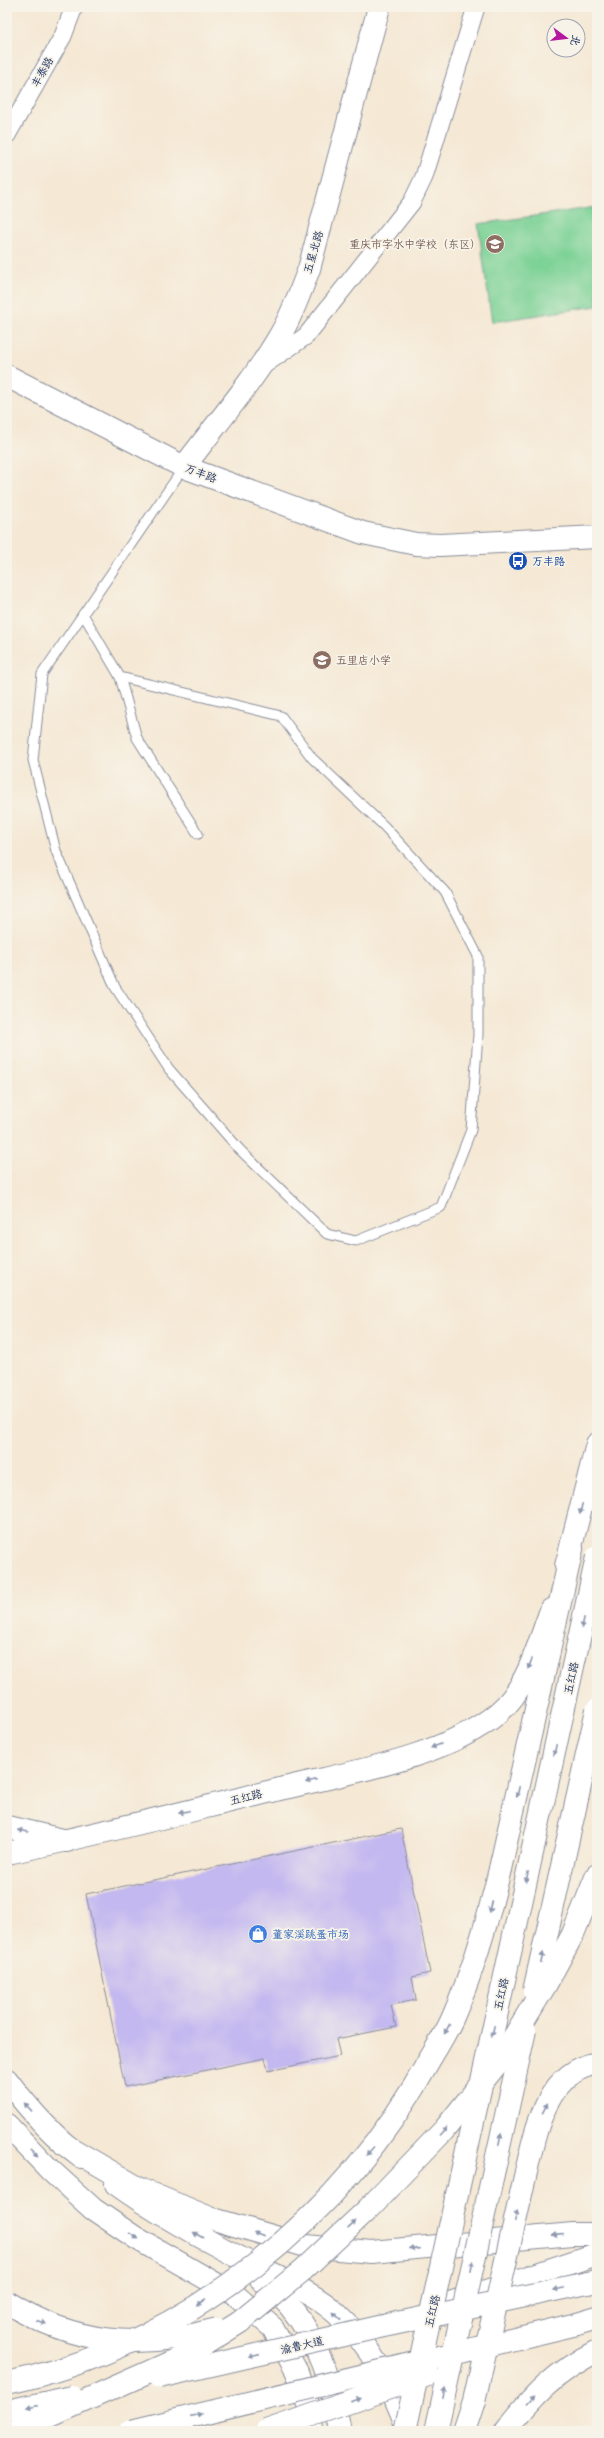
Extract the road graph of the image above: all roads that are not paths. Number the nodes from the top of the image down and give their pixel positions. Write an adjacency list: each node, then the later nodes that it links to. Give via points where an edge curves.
1 (74, 7): 4 (street, 丰泰路, via 62,36)
2 (379, 7): 5 (main road, 五星北路, via 309,270 280,335)
3 (476, 7): 5 (street, via 424,177 412,202 306,336)
4 (7, 134)
5 (257, 370): 7 (main road, 五星北路)
6 (7, 376): 7 (main road, 万丰路)
7 (184, 467): 8 (main road, 万丰路, via 363,533 391,540 440,545); 9 (lane)
8 (597, 537)
9 (83, 614): 10 (lane); 10 (lane, via 42,674 33,760 56,851 115,987 169,1069 240,1150 327,1234 356,1241 441,1207 471,1130 478,1035 478,956 445,892 384,826 312,758 281,716)
10 (120, 677): 11 (lane, via 137,738)
11 (198, 834)
12 (597, 1444): 13 (main road, 五红路, one-way to 13)
13 (572, 1549): 17 (main road, 五红路, one-way to 17, via 529,1668 516,1692 499,1712 478,1727 397,1760); 33 (main road, one-way to 33, bridge, via 482,1940 453,2018 416,2085 376,2145 327,2199 234,2282 179,2317 102,2355)
14 (597, 1557): 40 (main road, 五红路, one-way to 40, bridge)
15 (597, 1710): 42 (main road, one-way to 15, bridge)
16 (7, 1827): 17 (main road, one-way to 16)
17 (67, 1841): 18 (main road, 五红路)
18 (7, 1853)
19 (597, 1875): 30 (main road, one-way to 19, bridge, via 303,2270 368,2209 444,2130 500,2060 573,1934)
20 (597, 2063): 43 (main road, one-way to 20, bridge, via 474,2401 539,2119 556,2088 582,2066)
21 (7, 2080): 23 (main road, one-way to 21, via 22,2101)
22 (7, 2125): 38 (main road, one-way to 38, bridge, via 50,2170 93,2209 136,2238 235,2295 273,2328 297,2372 310,2410)
23 (64, 2146): 24 (main road, one-way to 23, via 371,2252 306,2246 217,2220 142,2190); 25 (main road, one-way to 23, via 145,2205)
24 (597, 2234)
25 (232, 2254): 39 (main road, bridge, via 288,2304 307,2331 323,2363 334,2396); 41 (main road, one-way to 25, via 399,2403 364,2345 336,2313 304,2292)
26 (597, 2254): 31 (main road, bridge)
27 (597, 2281): 31 (main road, 渝鲁大道, one-way to 31, bridge)
28 (7, 2302): 30 (main road, one-way to 30, bridge, via 34,2319 81,2336 117,2341 191,2336)
29 (587, 2321): 36 (main road, one-way to 29, bridge); 37 (main road, one-way to 29, bridge)
30 (240, 2322): 35 (main road, bridge, via 189,2354)
31 (379, 2327): 34 (main road, 渝鲁大道, one-way to 34, bridge)
32 (597, 2351): 44 (main road, one-way to 32, via 529,2401 549,2381 572,2364)
33 (7, 2383)
34 (7, 2411)
35 (16, 2431)
36 (131, 2431)
37 (266, 2431)
38 (312, 2431)
39 (340, 2431)
40 (405, 2431)
41 (408, 2431)
42 (436, 2431)
43 (464, 2431)
44 (506, 2431)

